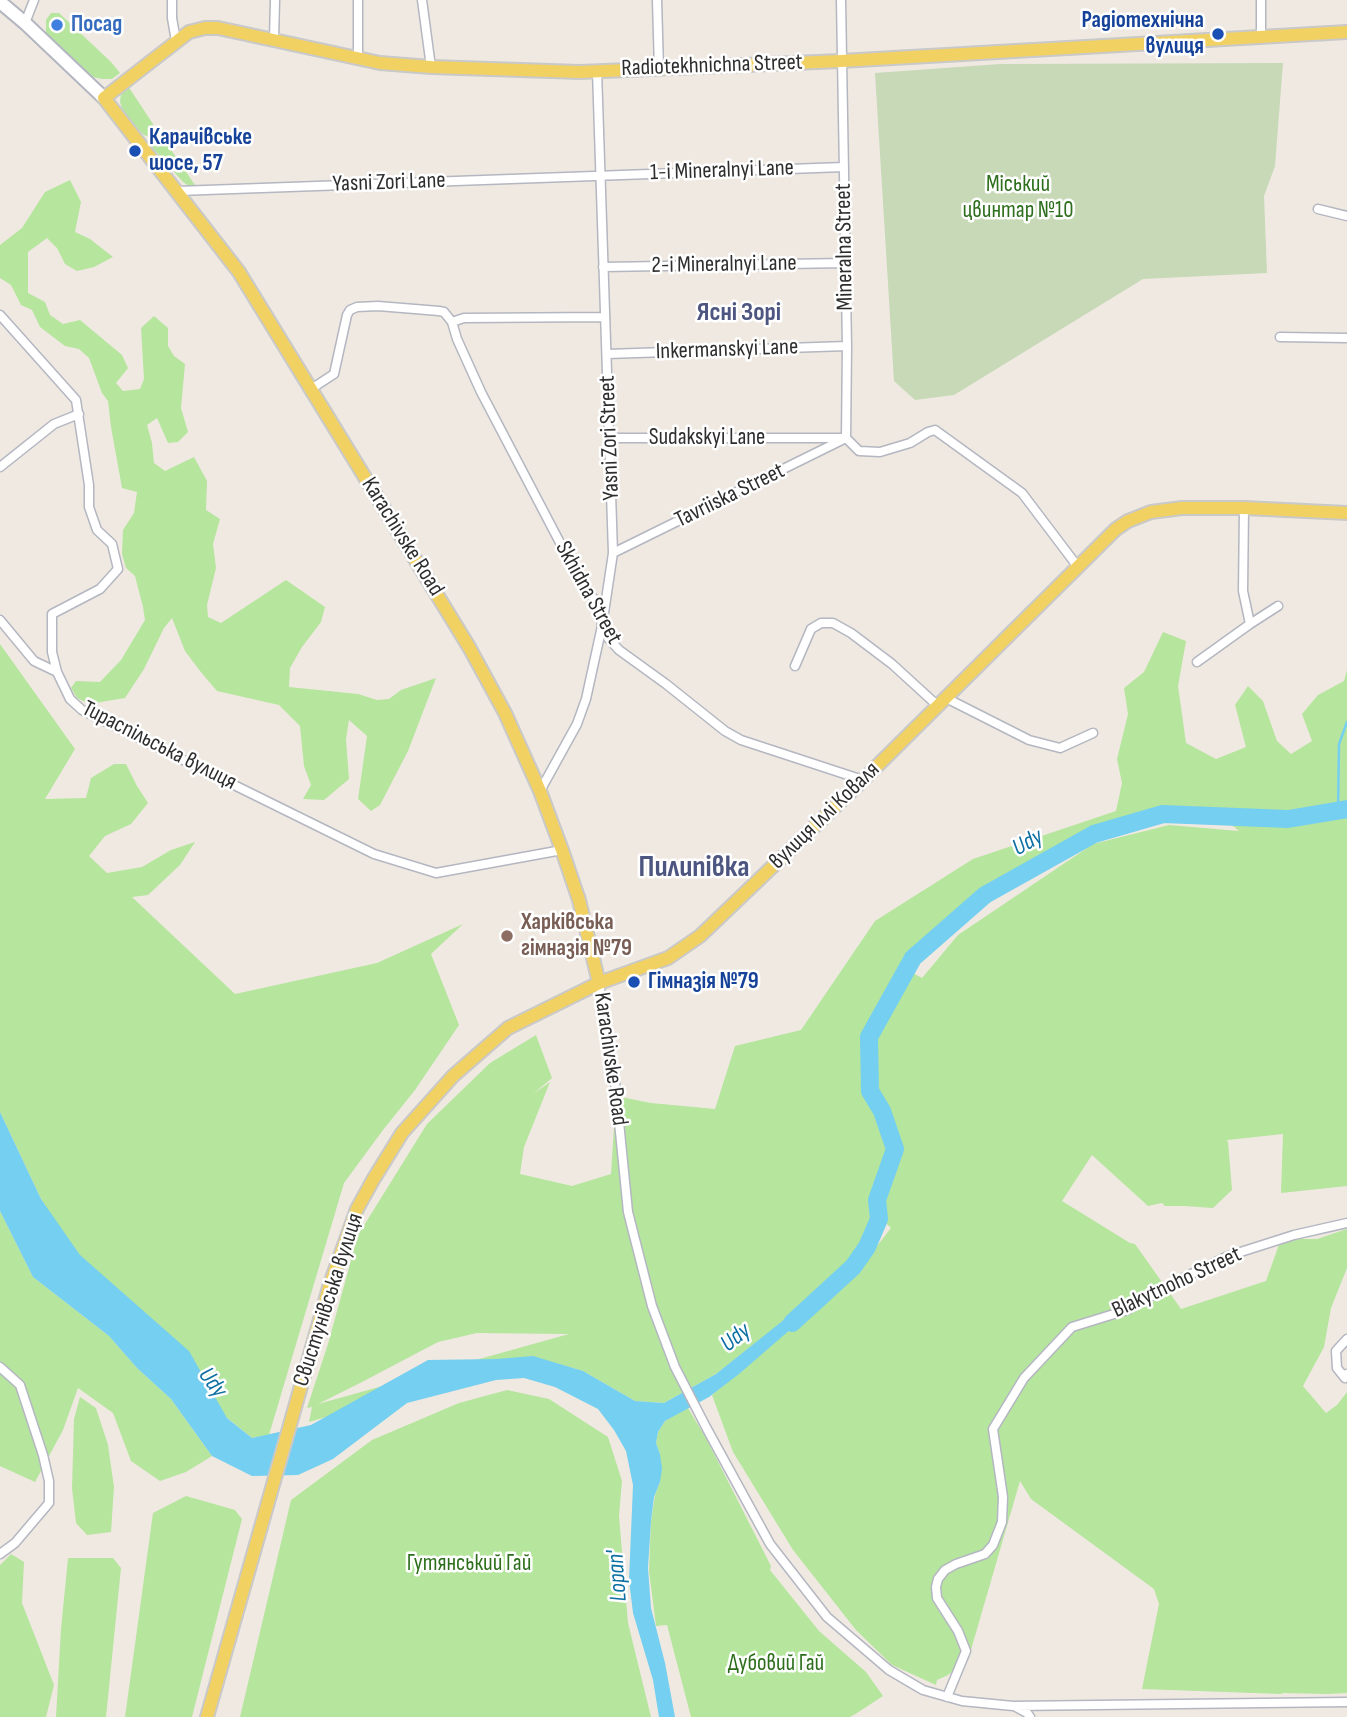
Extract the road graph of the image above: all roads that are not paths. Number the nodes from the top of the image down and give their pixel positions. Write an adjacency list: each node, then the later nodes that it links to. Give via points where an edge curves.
1 (34, 0): 10 (street)
2 (172, 0): 14 (street)
3 (275, 0): 13 (street)
4 (358, 0): 15 (street)
5 (422, 0): 17 (street)
6 (657, 0): 18 (street)
7 (841, 0): 16 (street, Mineralna Street)
8 (1261, 0): 12 (street)
9 (3, 9): 10 (main road, Karachivske Road)
10 (25, 23): 20 (main road, Karachivske Road)
11 (1347, 32): 12 (main road, Radiotekhnichna Street)
12 (1261, 37): 16 (main road, Radiotekhnichna Street)
13 (274, 40): 14 (main road, Radiotekhnichna Street, via 205,28); 15 (main road, Radiotekhnichna Street)
14 (176, 41): 20 (main road, Radiotekhnichna Street)
15 (358, 60): 17 (main road, Radiotekhnichna Street)
16 (841, 61): 18 (main road, Radiotekhnichna Street); 21 (street, Mineralna Street)
17 (431, 67): 19 (main road, Radiotekhnichna Street)
18 (659, 69): 19 (main road, Radiotekhnichna Street)
19 (597, 71): 22 (street, Yasni Zori Street)
20 (104, 98): 23 (main road, Karachivske Road)
21 (844, 167): 22 (street, 1-i Mineralnyi Lane); 26 (street, Mineralna Street)
22 (600, 175): 23 (street, Yasni Zori Lane); 27 (street, Yasni Zori Street)
23 (178, 191): 35 (main road, Karachivske Road, via 239,272)
24 (1318, 209): 25 (street)
25 (1347, 216)
26 (846, 263): 27 (street, 2-i Mineralnyi Lane); 33 (street, Mineralna Street)
27 (603, 267): 28 (street, Yasni Zori Street)
28 (605, 317): 30 (street, via 464,318); 34 (street, Yasni Zori Street)
29 (2, 321): 36 (street, via 76,400)
30 (452, 322): 35 (street, via 439,311 378,306 350,310 334,374); 47 (street, Skhidna Street, via 481,392 579,579 594,599)
31 (1280, 337): 32 (street)
32 (1347, 338)
33 (847, 346): 34 (street, Inkermanskyi Lane); 38 (street, Mineralna Street)
34 (607, 354): 37 (street, Yasni Zori Street)
35 (312, 389): 54 (main road, Karachivske Road, via 470,647)
36 (79, 414): 39 (street, via 54,424); 50 (street, Тираспільська вулиця, via 89,507 97,530 112,544 118,569 100,589 52,614)
37 (610, 438): 38 (street, Sudakskyi Lane); 42 (street, Yasni Zori Street)
38 (846, 438): 42 (street, Tavriiska Street); 43 (street, via 859,451 880,452 935,430 1022,493)
39 (0, 467)
40 (1244, 508): 41 (main road, вулиця Іллі Коваля); 43 (main road, вулиця Іллі Коваля, via 1151,512 1116,529); 46 (street, via 1243,592)
41 (1347, 513)
42 (614, 553): 47 (street, Yasni Zori Street)
43 (1078, 566): 51 (main road, вулиця Іллі Коваля)
44 (1278, 606): 46 (street)
45 (0, 620): 50 (street, via 34,662)
46 (1250, 624): 48 (street)
47 (602, 626): 53 (street, Skhidna Street, via 619,650 725,731); 54 (street, Yasni Zori Street, via 577,724)
48 (1197, 662)
49 (795, 666): 51 (street, via 811,629 832,623)
50 (57, 672): 55 (street, Тираспільська вулиця, via 82,710 374,854 436,873)
51 (942, 702): 52 (street, via 1060,748); 53 (main road, вулиця Іллі Коваля)
52 (1093, 733)
53 (863, 780): 56 (main road, вулиця Іллі Коваля, via 700,936 668,958)
54 (540, 791): 55 (main road, Karachivske Road)
55 (562, 849): 56 (main road, Karachivske Road)
56 (599, 983): 62 (street, Karachivske Road, via 628,1212 652,1306 675,1367 770,1544 827,1617 889,1670 923,1690); 65 (main road, Свистунівська вулиця, via 508,1028 453,1076 402,1133 357,1209 330,1284)
57 (1347, 1223): 62 (street, Blakytnoho Street, via 1227,1256 1127,1310 1072,1326 1024,1378 993,1429 1003,1497 1002,1522 993,1545 985,1554 944,1570 936,1587 937,1598 966,1651)
58 (1347, 1339): 60 (street, via 1336,1352 1337,1368 1345,1378)
59 (0, 1367): 61 (street, via 20,1385 49,1481 49,1503)
60 (1347, 1374)
61 (0, 1554)
62 (947, 1697): 64 (street, Karachivske Road)
63 (1347, 1702): 64 (street, Karachivske Road)
64 (1013, 1706): 66 (street)
65 (207, 1717)
66 (1030, 1717)

